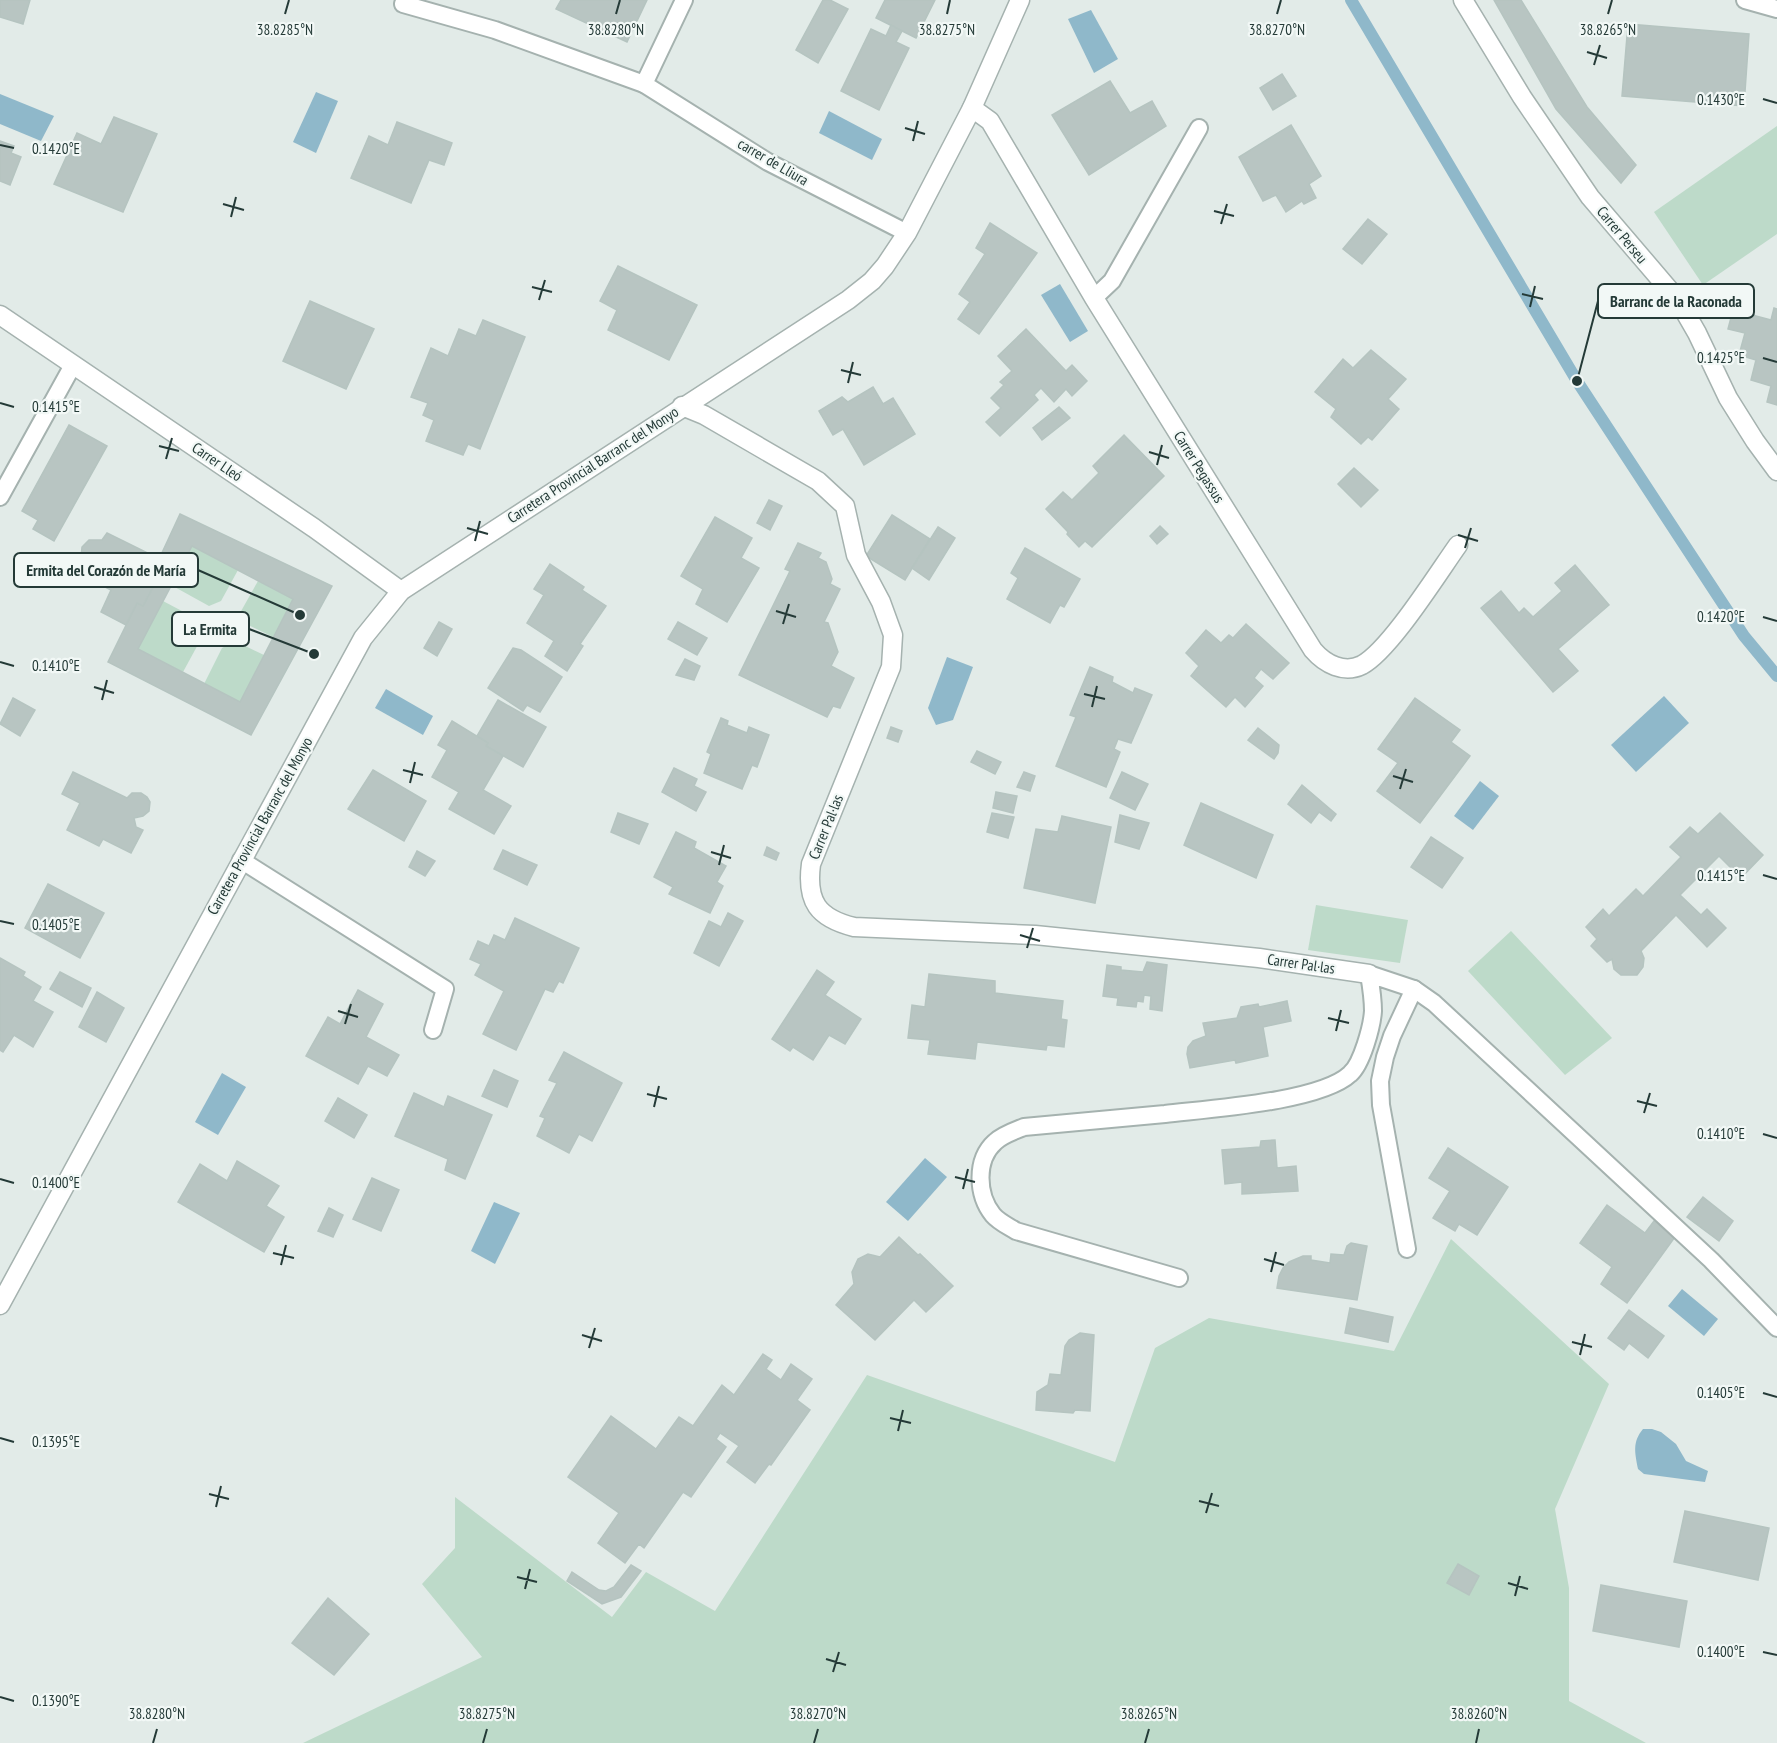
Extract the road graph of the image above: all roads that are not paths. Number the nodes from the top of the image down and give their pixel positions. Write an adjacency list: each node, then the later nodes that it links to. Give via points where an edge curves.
1 (684, 0): 7 (lane)
2 (1020, 0): 8 (street, Carretera Provincial Barranc del Monyo)
3 (1463, 0): 15 (street, Carrer Perseu, via 1590,197 1678,300 1728,398)
4 (1745, 0): 6 (lane)
5 (403, 4): 7 (lane, carrer de Lliura, via 495,30)
6 (1777, 9)
7 (644, 84): 10 (lane, carrer de Lliura, via 768,162)
8 (972, 108): 10 (street, Carretera Provincial Barranc del Monyo); 11 (street, Carrer Pegassus, via 990,121)
9 (1199, 128): 11 (lane, via 1112,280)
10 (906, 233): 14 (street, Carretera Provincial Barranc del Monyo, via 885,266 848,300)
11 (1094, 298): 17 (street, Carrer Pegassus, via 1321,660 1338,668 1364,664 1404,621)
12 (0, 315): 13 (street, Carrer Lleó)
13 (73, 365): 16 (lane); 18 (street, Carrer Lleó)
14 (682, 406): 18 (street, Carretera Provincial Barranc del Monyo); 20 (street, Carrer Pal·las, via 705,414 818,481 839,499 849,517 856,555 893,635 891,667 811,864 811,893 824,914 854,927 1035,935 1259,958)
15 (1777, 471)
16 (0, 497)
17 (1458, 545)
18 (401, 591): 19 (street, Carretera Provincial Barranc del Monyo, via 363,638)
19 (241, 861): 22 (lane, via 445,988); 25 (street, Carretera Provincial Barranc del Monyo)
20 (1369, 974): 21 (lane); 24 (lane, via 1373,1013 1356,1068 1343,1080 1278,1100 1233,1107 1024,1127 996,1140 990,1148 980,1172 983,1197 1002,1223 1016,1231)
21 (1414, 989): 23 (lane, via 1392,1036 1380,1081); 26 (lane, via 1434,1003 1711,1260)
22 (433, 1030)
23 (1407, 1249)
24 (1179, 1278)
25 (0, 1305)
26 (1777, 1328)

